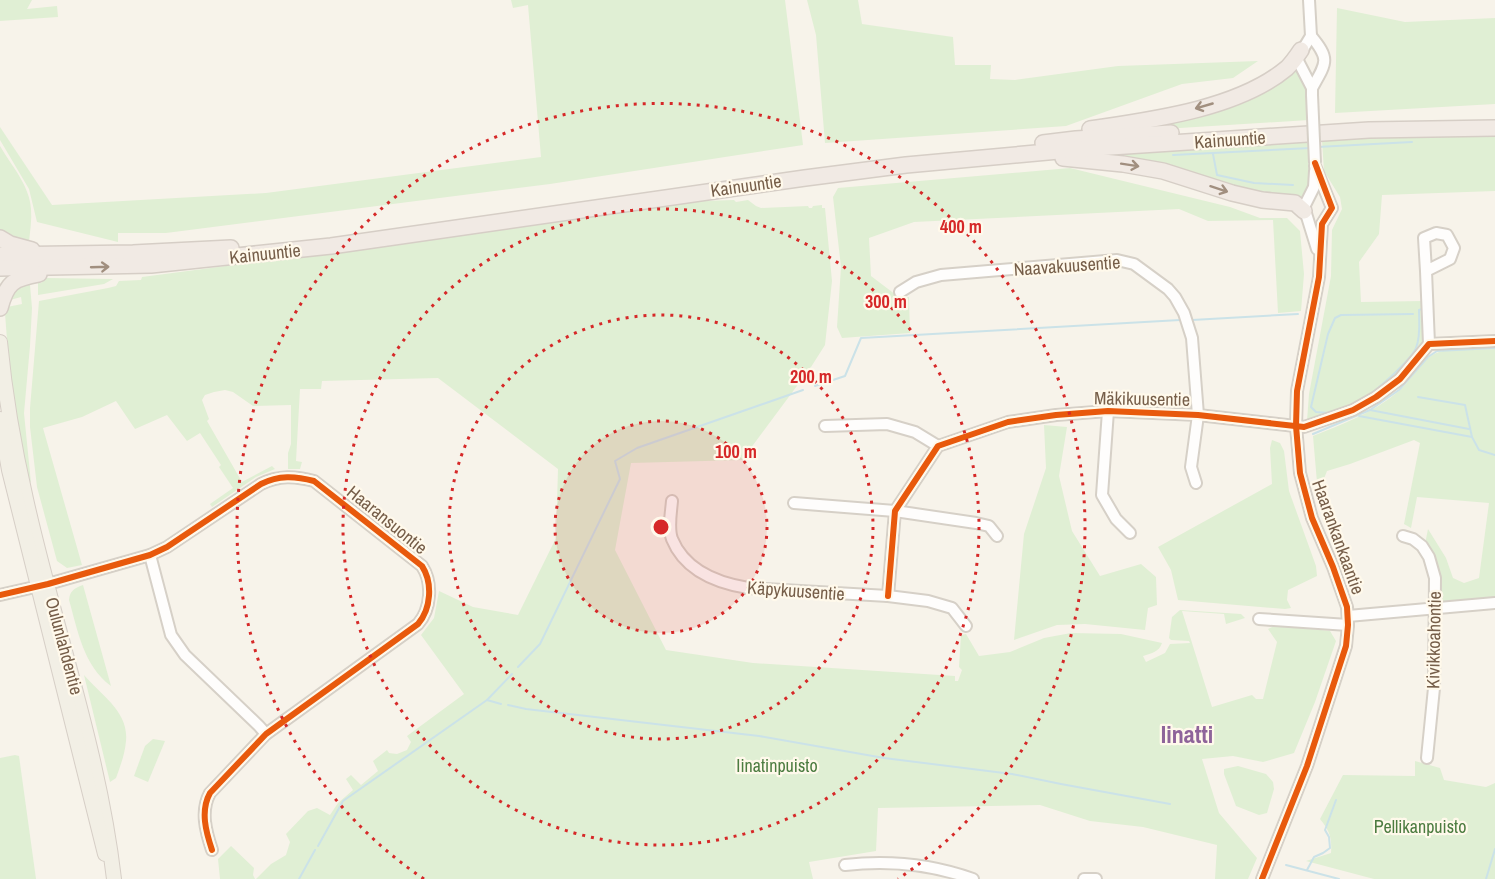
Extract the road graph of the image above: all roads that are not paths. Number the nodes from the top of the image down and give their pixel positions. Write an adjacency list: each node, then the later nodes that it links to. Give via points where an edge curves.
1 (1309, 0): 2 (street)
2 (1311, 36): 3 (street); 4 (street)
3 (1320, 47): 4 (street, via 1310,45); 5 (street, Haarankankaantie, via 1324,61)
4 (1301, 50): 5 (street, Haarankankaantie, via 1297,59); 8 (highway, one-way to 8, via 1289,66 1252,90 1154,119 1062,133)
5 (1312, 91): 9 (street, Haarankankaantie, bridge)
6 (1495, 119): 8 (highway, Kainuuntie, via 1341,123 1076,139)
7 (1495, 128): 8 (highway, Kainuuntie, via 1369,130)
8 (1021, 150): 10 (highway, one-way to 10, via 1163,171 1232,193 1295,203); 14 (highway, Kainuuntie, via 802,170 251,247); 17 (highway, Kainuuntie, one-way to 8, via 151,265 331,246)
9 (1315, 165): 10 (street, Haarankankaantie, via 1314,187 1305,202); 11 (street, Haarankankaantie, via 1331,204)
10 (1306, 213): 11 (street, via 1318,220); 15 (street, Haarankankaantie)
11 (1325, 218): 15 (street, Haarankankaantie)
12 (0, 238): 14 (highway, via 20,248)
13 (0, 255): 14 (highway, Kainuuntie)
14 (53, 255)
15 (1319, 261): 28 (street, Haarankankaantie)
16 (0, 268): 17 (highway, Kainuuntie)
17 (78, 268): 20 (highway, via 17,280 7,288)
18 (1426, 271): 23 (street)
19 (900, 292): 25 (street, Naavakuusentie, via 916,282 941,275 1117,260 1134,264 1168,290 1184,313 1192,338)
20 (0, 308)
21 (1495, 340): 23 (street)
22 (0, 342): 38 (main road, Oulunlahdentie, via 14,446)
23 (1429, 344): 28 (street, Mäkikuusentie, via 1400,379 1376,398 1353,410 1304,427)
24 (1108, 411): 25 (street, Mäkikuusentie); 29 (street, Mäkikuusentie, via 1008,422); 34 (street, via 1102,495)
25 (1198, 415): 28 (street, Mäkikuusentie); 30 (street, Naavakuusentie, via 1191,467)
26 (0, 419): 38 (main road, Oulunlahdentie, via 9,470)
27 (825, 426): 29 (street, via 886,424 915,432)
28 (1296, 426): 44 (street, Haarankankaantie, via 1300,473 1312,518 1345,598)
29 (938, 446): 33 (street)
30 (1196, 483)
31 (672, 501): 40 (street, Käpykuusentie, via 671,538 684,558 705,576 747,588)
32 (794, 503): 33 (street)
33 (895, 511): 35 (street, via 989,526); 40 (street)
34 (1130, 533)
35 (997, 536)
36 (1403, 536): 42 (street, Kivikkoahontie, via 1419,543 1429,557 1435,578)
37 (150, 555): 38 (street, Haaransuontie); 46 (street, via 175,643); 46 (street, Haaransuontie, via 261,484 292,477 314,482 418,561 426,572 429,597 418,624)
38 (43, 586): 39 (street, Haaransuontie); 51 (main road, Oulunlahdentie, via 90,746 109,832)
39 (0, 596)
40 (888, 596): 45 (street, Käpykuusentie, via 952,608)
41 (1495, 603): 42 (street)
42 (1435, 609): 44 (street); 47 (street, Kivikkoahontie, via 1433,708)
43 (1259, 618): 44 (street)
44 (1348, 620): 49 (street, Haarankankaantie, via 1343,658)
45 (966, 626)
46 (266, 734): 48 (street, Haaransuontie, via 207,797 204,819)
47 (1427, 758)
48 (213, 850)
49 (1270, 860): 55 (street, Haarankankaantie); 56 (street)
50 (845, 864): 52 (street, via 876,861 927,866)
51 (113, 879)
52 (973, 879)
53 (1084, 879): 54 (street)
54 (1096, 879)
55 (1262, 879)
56 (1272, 879)

